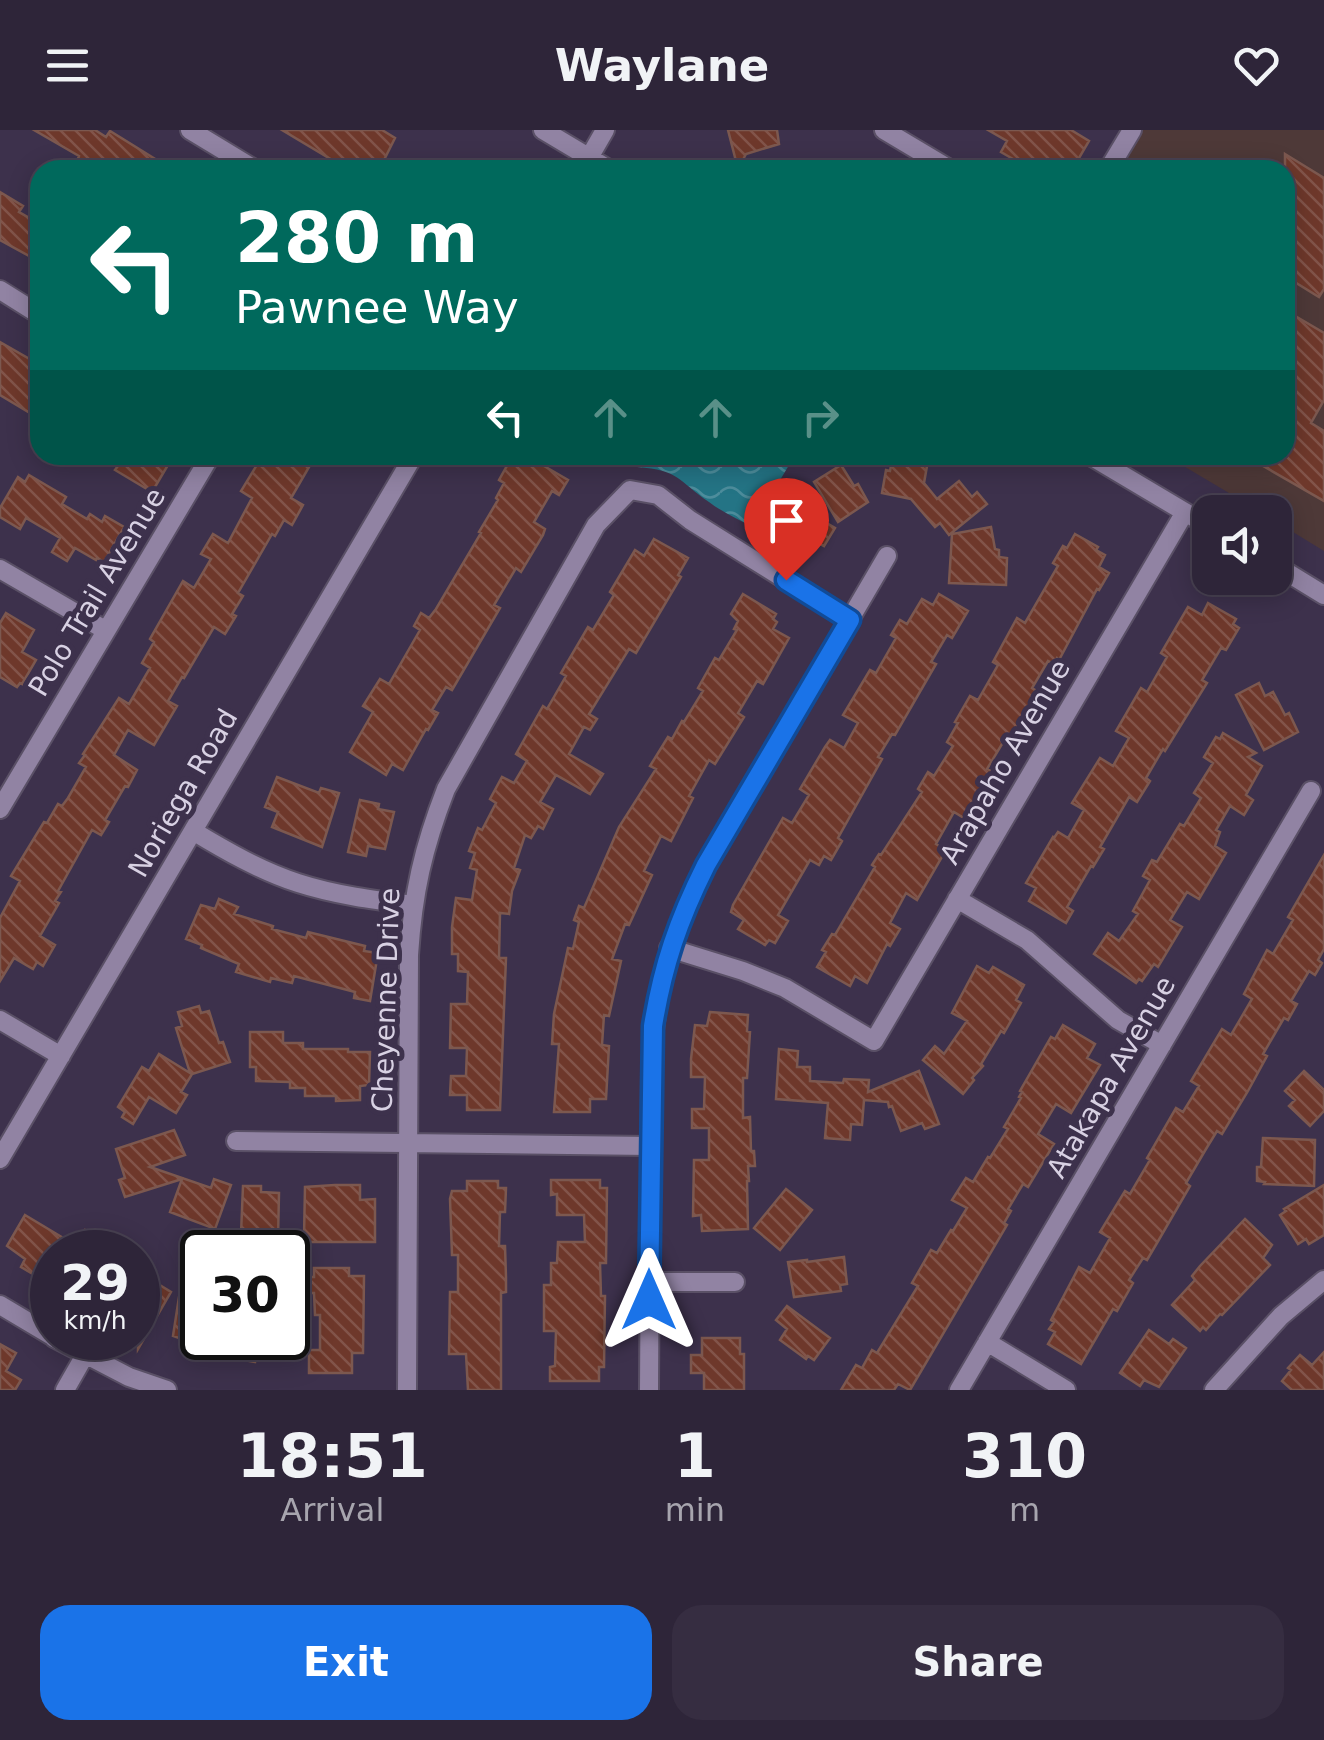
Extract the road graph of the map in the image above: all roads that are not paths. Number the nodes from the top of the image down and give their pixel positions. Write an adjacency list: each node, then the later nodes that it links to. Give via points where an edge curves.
1 (190, 130): 6 (street)
2 (543, 130): 7 (street)
3 (605, 130): 8 (street)
4 (884, 130): 9 (street)
5 (1132, 130): 10 (street)
6 (240, 160)
7 (581, 160)
8 (588, 160)
9 (935, 160)
10 (1114, 160)
11 (0, 290): 12 (street)
12 (30, 308)
13 (206, 465): 23 (street, Polo Trail Avenue)
14 (408, 465): 26 (street, Noriega Road)
15 (1106, 465): 16 (street)
16 (1184, 512): 17 (street); 27 (street, Arapaho Avenue)
17 (1192, 517)
18 (887, 556): 22 (street)
19 (0, 568): 23 (street)
20 (1292, 576): 21 (street)
21 (1324, 594)
22 (850, 620): 28 (street, Cheyenne Drive, via 658,495 630,490 596,525 446,789); 29 (street, via 706,865)
23 (105, 630): 25 (street, Polo Trail Avenue)
24 (1311, 791): 31 (street, Atakapa Avenue)
25 (0, 810)
26 (193, 832): 28 (street, via 294,882); 32 (street, Noriega Road)
27 (957, 898): 29 (street, Arapaho Avenue, via 874,1041 785,988); 31 (street, via 1027,940 1118,1020)
28 (413, 905): 34 (street, Cheyenne Drive)
29 (670, 948): 35 (street, via 653,1026)
30 (0, 1020): 32 (street)
31 (1162, 1045): 42 (street, Atakapa Avenue)
32 (61, 1056): 36 (street, Noriega Road)
33 (236, 1141): 34 (street)
34 (408, 1144): 35 (street); 47 (street, Cheyenne Drive)
35 (650, 1146): 38 (street)
36 (0, 1159)
37 (1324, 1280): 51 (street)
38 (649, 1282): 39 (street); 48 (street)
39 (735, 1282)
40 (0, 1306): 41 (street)
41 (30, 1324)
42 (987, 1342): 49 (street, Atakapa Avenue); 50 (street)
43 (83, 1360): 45 (street)
44 (93, 1360): 46 (street)
45 (66, 1390)
46 (167, 1390)
47 (406, 1390)
48 (648, 1390)
49 (959, 1390)
50 (1066, 1390)
51 (1214, 1390)

